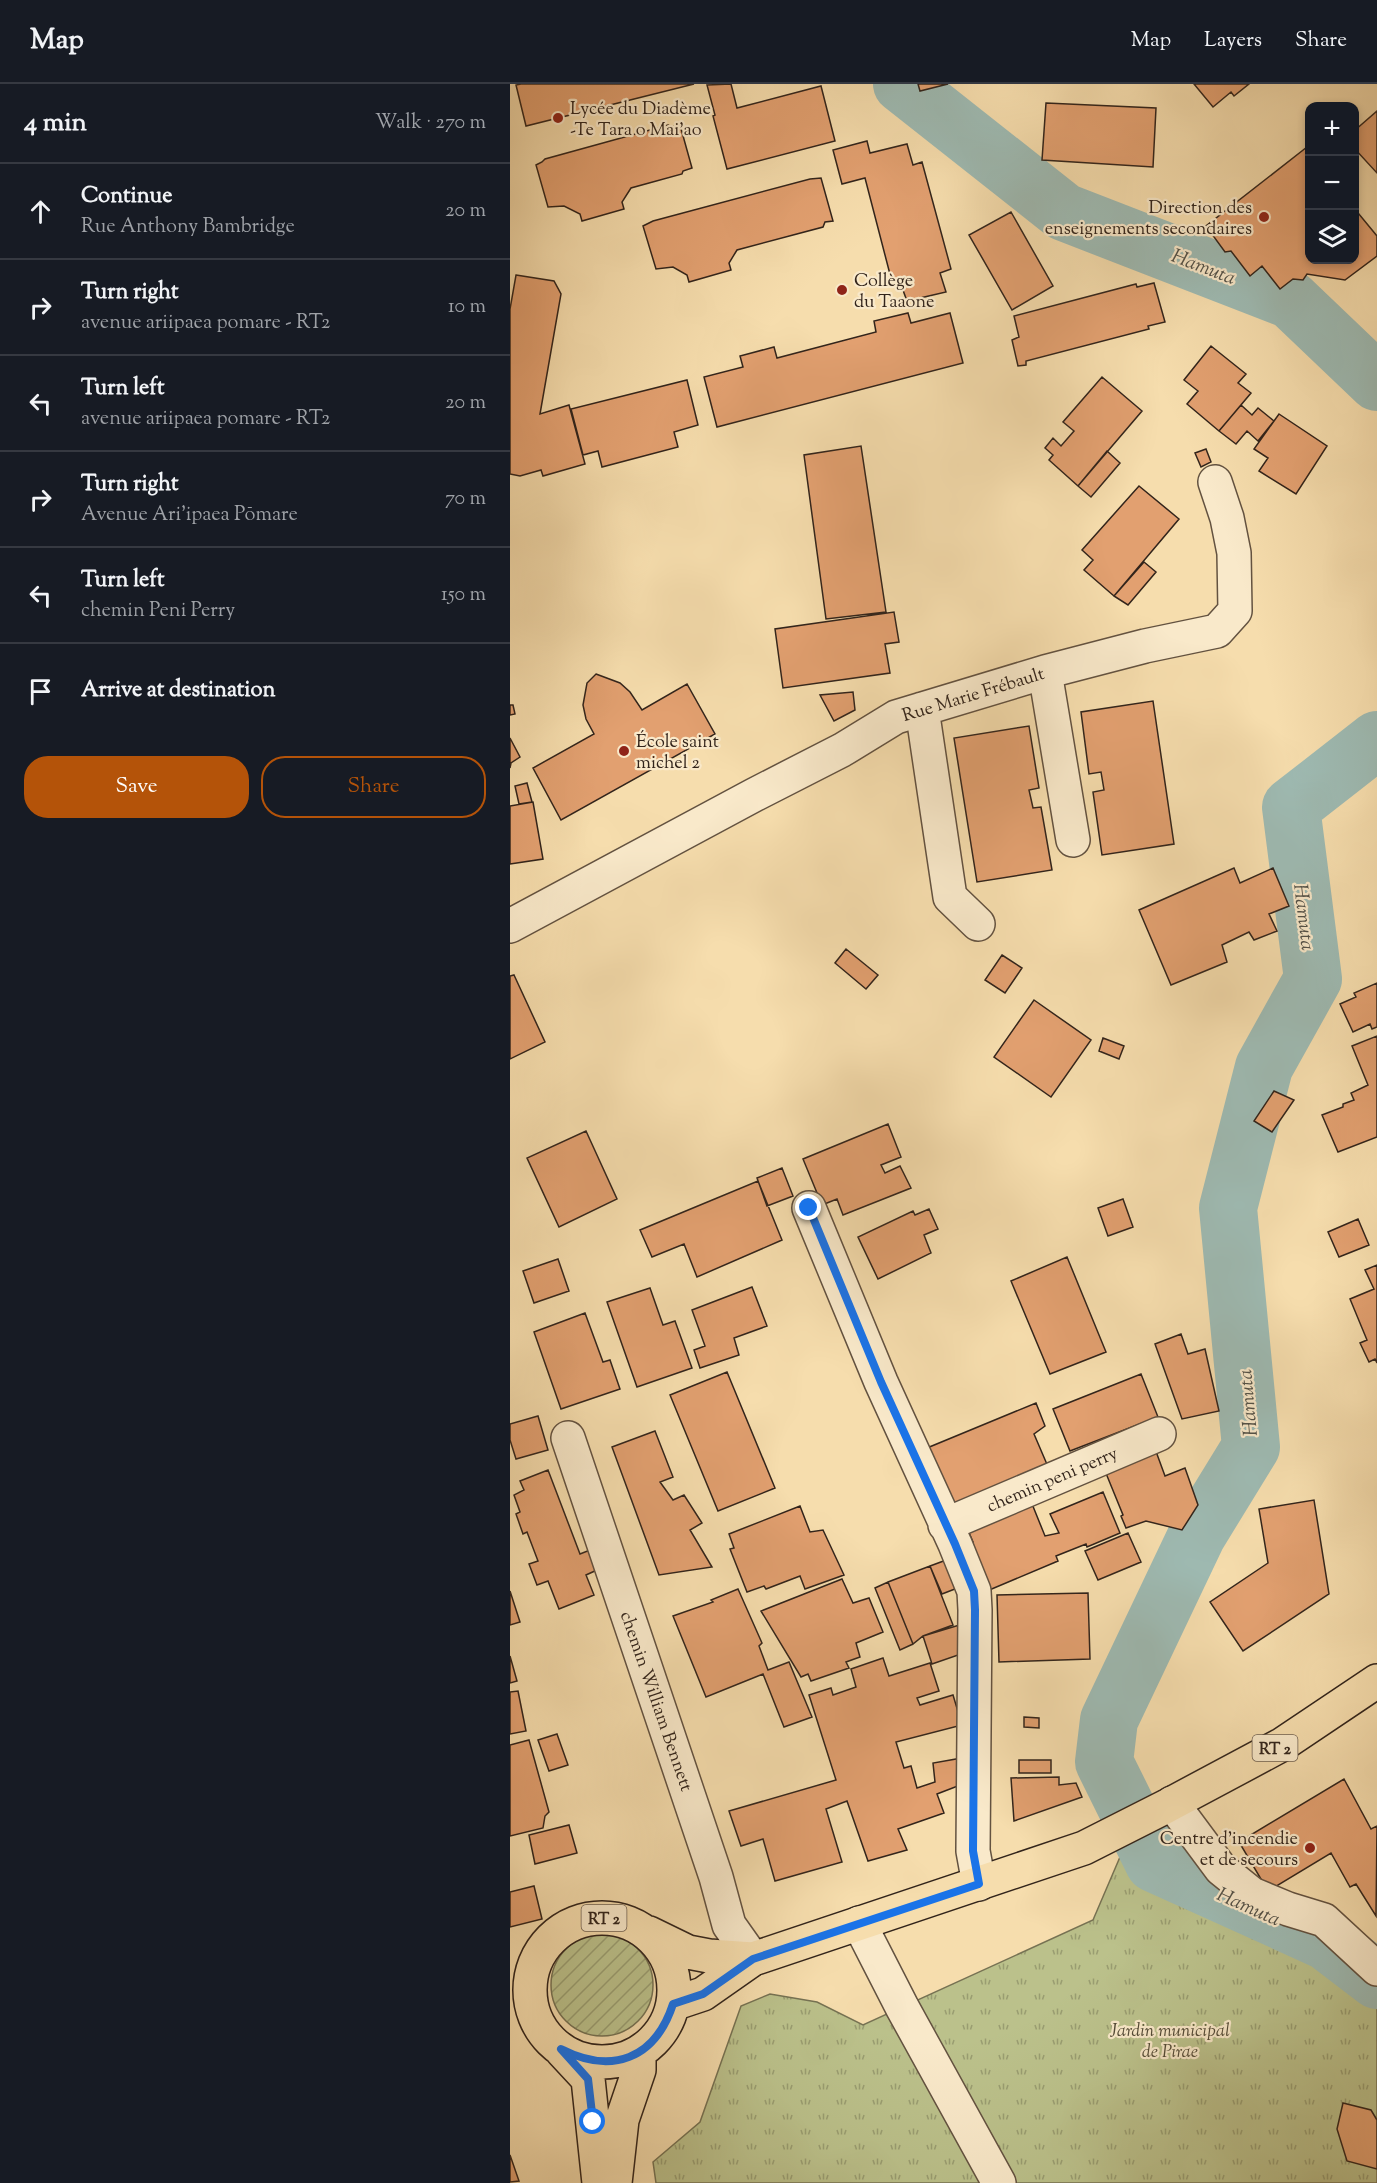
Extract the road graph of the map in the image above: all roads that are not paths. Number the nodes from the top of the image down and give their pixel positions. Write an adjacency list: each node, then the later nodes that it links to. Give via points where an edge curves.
1 (1215, 482): 2 (street, Rue Marie Frébault, via 1234,553 1235,611 1217,631)
2 (1046, 672): 3 (street, Rue Marie Frébault); 4 (street)
3 (922, 709): 5 (street, via 950,897); 6 (street, Rue Marie Frébault, via 896,717 842,750)
4 (1073, 840)
5 (978, 924)
6 (510, 926)
7 (809, 1208): 10 (street)
8 (1159, 1434): 10 (street, chemin peni perry)
9 (568, 1438): 17 (street, chemin William Bennett, via 729,1925)
10 (945, 1525): 13 (street, via 974,1591 973,1851)
11 (1377, 1681): 12 (main road, RT 2, via 1283,1744)
12 (1170, 1805): 13 (main road, RT 2, via 1084,1848); 19 (street, via 1221,1869 1252,1894 1324,1920)
13 (979, 1884): 14 (main road, RT 2)
14 (859, 1923): 17 (main road, RT 2); 25 (street)
15 (641, 1929): 16 (main road, RT 2, via 606,1918 587,1920); 17 (main road, RT 2, via 688,1952); 20 (main road, RT 2, via 664,1954 671,1970)
16 (555, 1935): 18 (main road, RT 2); 22 (main road, RT 2, via 539,1955 530,1979 533,2012)
17 (753, 1959): 20 (main road, RT 2, via 703,1994)
18 (510, 1968)
19 (1377, 1970)
20 (673, 2004): 23 (main road, RT 2, via 667,2023)
21 (510, 2011): 22 (main road, RT 2)
22 (550, 2038): 23 (main road, RT 2, via 579,2059 620,2060); 24 (main road, via 588,2079)
23 (639, 2052): 24 (main road, via 639,2070)
24 (599, 2178)
25 (999, 2183)

